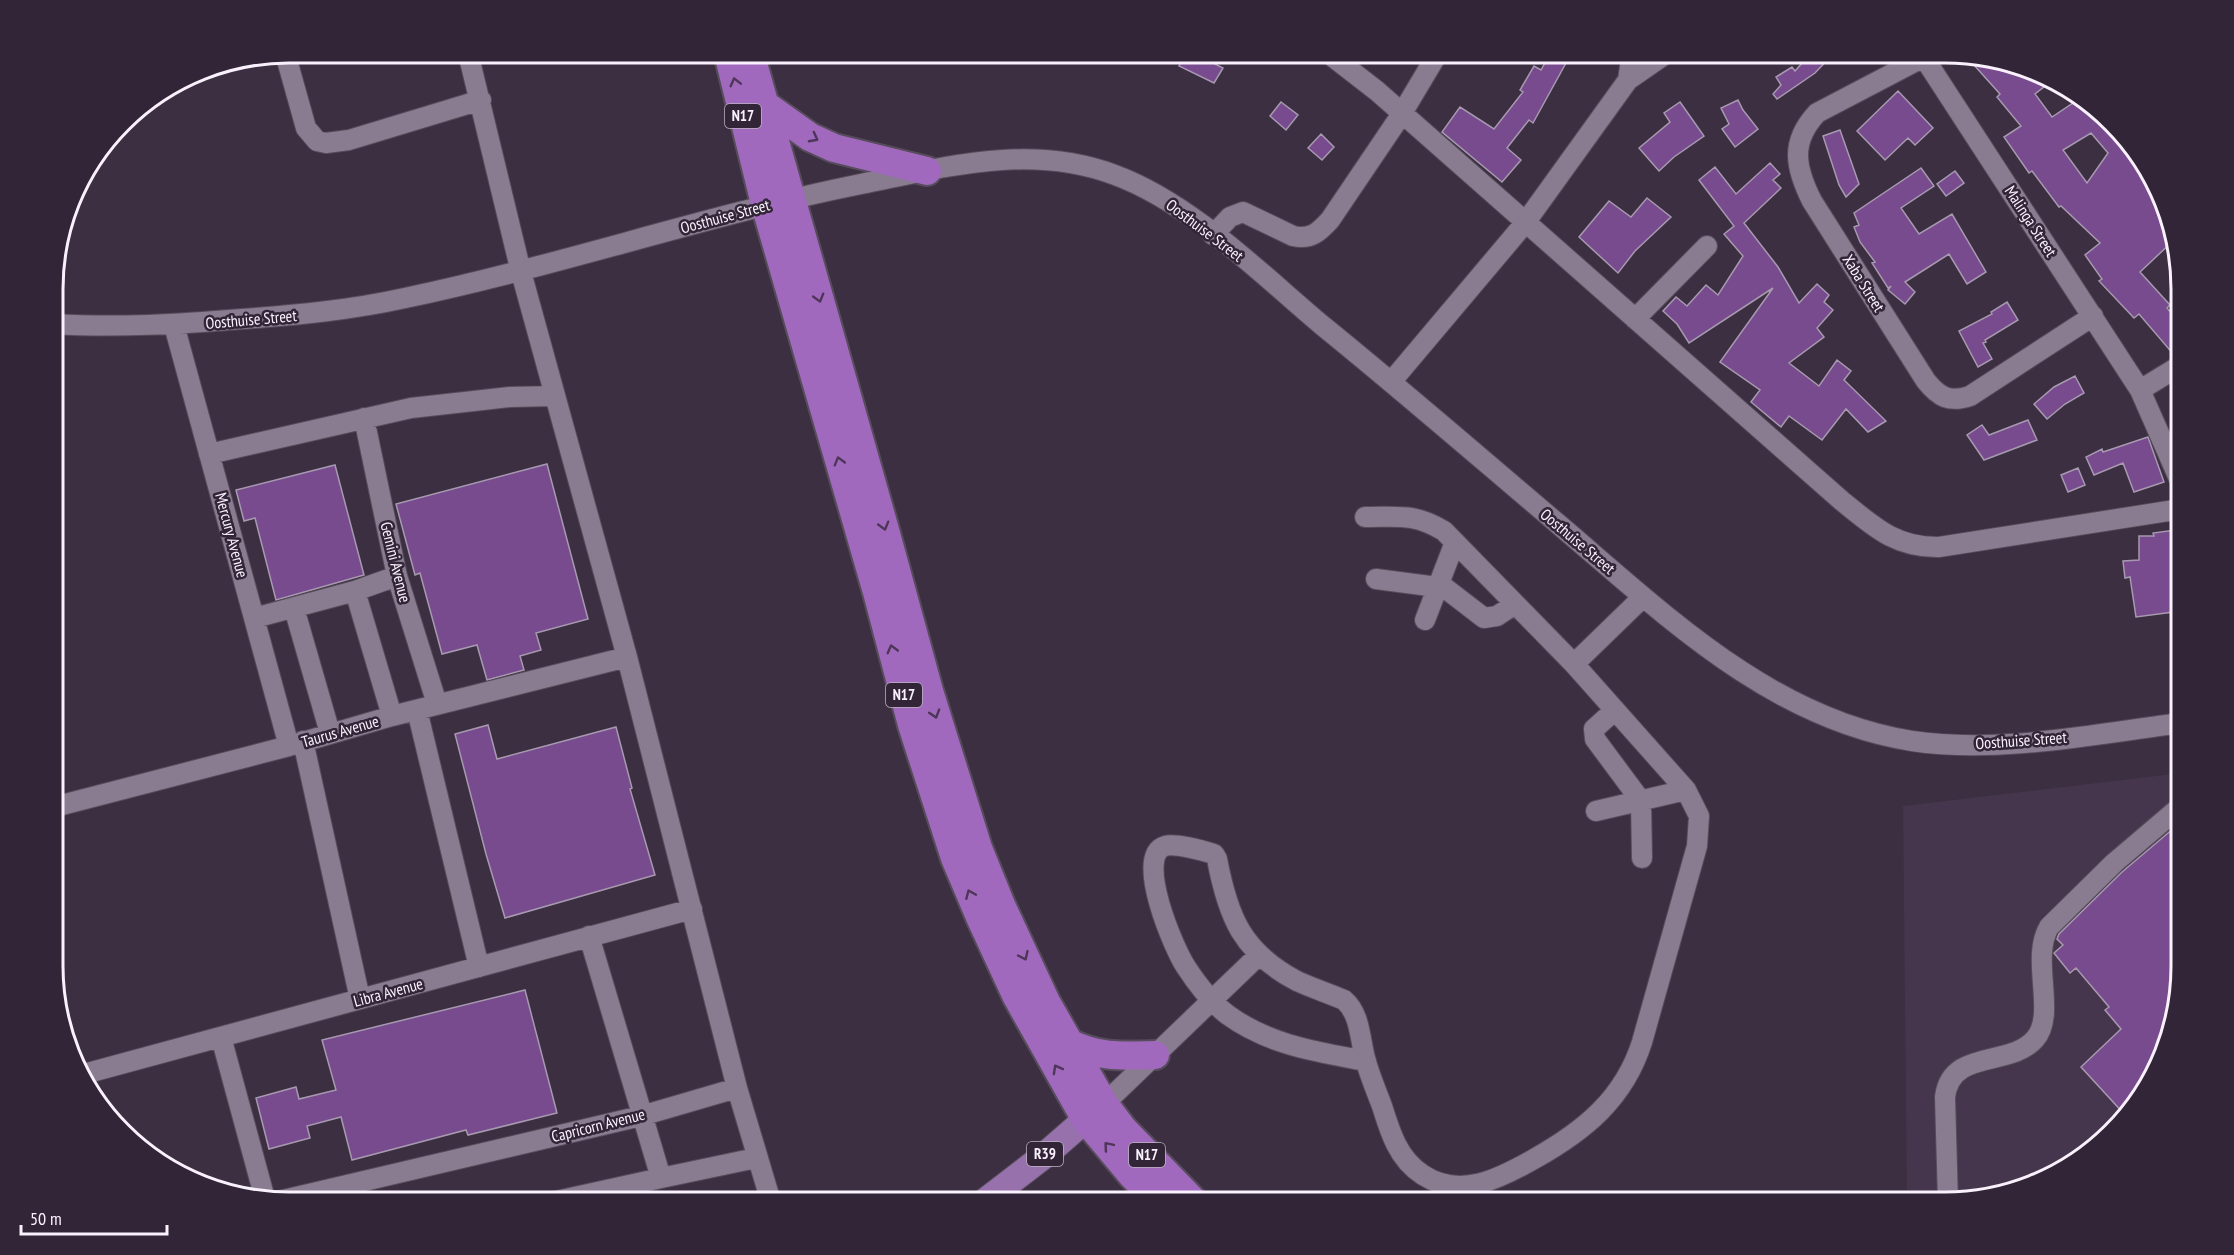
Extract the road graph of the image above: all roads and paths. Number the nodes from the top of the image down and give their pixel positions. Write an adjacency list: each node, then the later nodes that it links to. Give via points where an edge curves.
1 (288, 63): 12 (street, via 306,128 310,136 326,143 349,140)
2 (471, 63): 12 (street)
3 (732, 63): 16 (highway, N17, one-way to 3)
4 (753, 63): 13 (highway, N17)
5 (1342, 63): 14 (street)
6 (1432, 63): 14 (street)
7 (1630, 63): 11 (street)
8 (1652, 63): 11 (street)
9 (1908, 63): 21 (street, Xaba Street, via 1817,113 1801,135 1798,161 1815,206 1926,381 1949,400 1970,396)
10 (1928, 63): 21 (street, Malinga Street)
11 (1628, 80): 17 (street)
12 (481, 100): 20 (street)
13 (765, 105): 15 (highway, one-way to 15, via 810,137 834,148); 16 (highway, N17)
14 (1401, 115): 17 (street); 18 (street, via 1330,220 1316,234 1293,236 1243,212 1230,217)
15 (927, 171): 16 (street, Oosthuise Street); 18 (street, Oosthuise Street, via 982,160 1033,158 1092,167 1154,193)
16 (778, 201): 20 (street, Oosthuise Street); 66 (highway, N17, one-way to 66, via 885,530 978,848 1046,1002); 71 (highway, N17, one-way to 16, via 1017,997 955,858 912,725)
17 (1525, 223): 22 (street); 26 (street)
18 (1213, 235): 26 (street, Oosthuise Street)
19 (1707, 246): 22 (street)
20 (521, 272): 24 (street, Oosthuise Street, via 331,312); 28 (street)
21 (2093, 316): 27 (street, Malinga Street)
22 (1635, 319): 32 (street, via 1842,501 1875,528 1907,545 1939,547)
23 (63, 324): 24 (street, Oosthuise Street)
24 (174, 325): 30 (street, Mercury Avenue)
25 (2171, 371): 27 (street)
26 (1391, 382): 39 (street, Oosthuise Street)
27 (2140, 390): 31 (street, Malinga Street)
28 (554, 396): 29 (street, via 445,404); 44 (street)
29 (364, 418): 30 (street); 35 (street, Gemini Avenue)
30 (209, 454): 42 (street, Mercury Avenue)
31 (2171, 460)
32 (2171, 511)
33 (1365, 517): 34 (street, via 1422,519)
34 (1455, 542): 37 (street); 40 (street)
35 (398, 576): 38 (street); 46 (street, Gemini Avenue)
36 (1376, 579): 37 (street)
37 (1438, 586): 40 (street, via 1484,618 1497,616); 43 (street)
38 (355, 591): 41 (street); 49 (street)
39 (1643, 597): 45 (street); 50 (street, Oosthuise Street, via 1769,689 1815,712 1869,731 1942,744 1990,744)
40 (1515, 604): 45 (street)
41 (294, 608): 42 (street); 51 (street)
42 (254, 618): 52 (street, Mercury Avenue)
43 (1425, 620)
44 (627, 657): 46 (street, Taurus Avenue); 59 (street)
45 (1574, 664): 48 (street)
46 (437, 704): 47 (street, Taurus Avenue)
47 (417, 710): 49 (street, Taurus Avenue); 62 (street)
48 (1615, 710): 53 (street); 54 (street, via 1594,729 1594,739)
49 (392, 716): 51 (street, Taurus Avenue)
50 (2171, 724)
51 (330, 733): 52 (street, Taurus Avenue)
52 (296, 744): 55 (street, Taurus Avenue); 63 (street, Mercury Avenue)
53 (1686, 790): 54 (street); 68 (street, via 1699,816 1697,846 1642,1042 1629,1077 1594,1117 1552,1149 1492,1180 1465,1186 1444,1185 1417,1171 1396,1146)
54 (1641, 801): 56 (street); 58 (street)
55 (63, 805)
56 (1596, 811)
57 (2171, 815): 82 (street, via 2114,863 2043,936 2044,1012 2037,1037 2017,1051 1962,1069 1949,1080 1945,1097)
58 (1642, 858)
59 (692, 909): 60 (street, Libra Avenue); 70 (street)
60 (588, 936): 62 (street, Libra Avenue); 72 (street)
61 (1259, 955): 64 (street); 64 (street, via 1229,910 1215,855 1171,845 1160,849 1155,854 1153,873 1167,926 1187,968); 68 (street, via 1297,981 1349,1004)
62 (479, 967): 63 (street, Libra Avenue)
63 (360, 999): 65 (street, Libra Avenue)
64 (1212, 999): 67 (street); 68 (street, via 1234,1019 1266,1036 1298,1047)
65 (221, 1037): 69 (street, Libra Avenue); 75 (street)
66 (1069, 1043): 67 (highway, via 1104,1056); 71 (highway, N17)
67 (1155, 1055): 71 (street)
68 (1366, 1060)
69 (90, 1073)
70 (737, 1088): 72 (street, Capricorn Avenue); 73 (street)
71 (1095, 1112): 79 (main road, R39); 80 (highway, N17, one-way to 71, via 1132,1175); 81 (highway, N17, via 1123,1129)
72 (641, 1116): 74 (street); 76 (street, Capricorn Avenue)
73 (756, 1158): 74 (street); 78 (street)
74 (661, 1178): 77 (street)
75 (264, 1191)
76 (317, 1192)
77 (597, 1192)
78 (768, 1192)
79 (996, 1192)
80 (1149, 1192)
81 (1184, 1192)
82 (1948, 1192)

